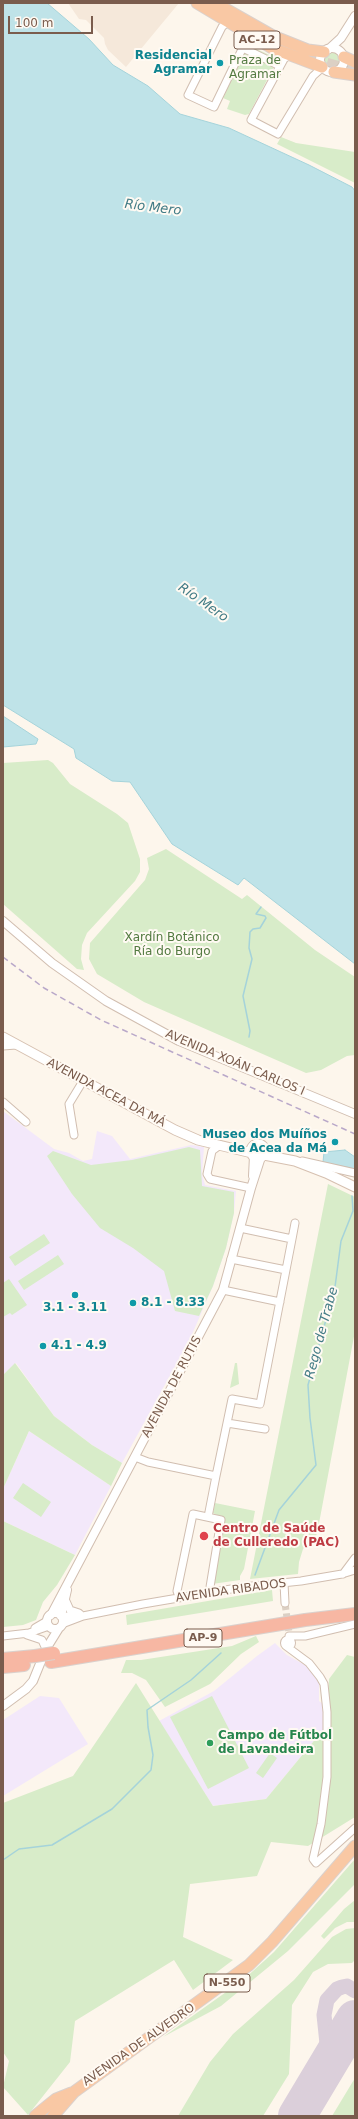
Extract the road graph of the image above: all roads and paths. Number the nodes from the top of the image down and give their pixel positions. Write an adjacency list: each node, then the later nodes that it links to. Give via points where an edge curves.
1 (197, 3): 6 (highway, AC-12)
2 (202, 3): 12 (highway, AC-12, via 261,38)
3 (210, 3): 12 (highway, AC-12)
4 (215, 3): 10 (highway, AC-12, via 273,36 308,50)
5 (355, 16): 8 (street)
6 (227, 22): 7 (highway, AC-12); 9 (street, via 222,27 188,95 214,107)
7 (248, 34): 9 (street); 12 (highway, AC-12)
8 (341, 38): 10 (street); 11 (street)
9 (243, 48): 14 (street)
10 (327, 50): 11 (street); 15 (street, via 320,60)
11 (342, 54): 13 (highway); 16 (street, via 342,66)
12 (298, 55): 14 (street, via 285,57); 15 (highway, AC-12); 17 (street)
13 (355, 62)
14 (280, 66): 17 (street, via 251,120 278,134)
15 (323, 67): 16 (street); 17 (street)
16 (334, 72): 18 (highway)
17 (313, 76)
18 (355, 76)
19 (3, 921): 25 (street, AVENIDA XOÁN CARLOS I, via 52,963 106,1000 179,1041)
20 (3, 1037): 21 (main road, AVENIDA ACEA DA MÁ)
21 (16, 1045): 22 (street); 23 (main road, AVENIDA ACEA DA MÁ)
22 (3, 1046)
23 (83, 1081): 27 (street, via 68,1104); 28 (main road, AVENIDA ACEA DA MÁ, via 175,1130)
24 (3, 1102): 26 (street)
25 (355, 1114)
26 (26, 1122)
27 (74, 1135)
28 (216, 1144): 29 (main road, AVENIDA ACEA DA MÁ); 32 (street, via 212,1150 207,1174 210,1179)
29 (258, 1153): 30 (main road, AVENIDA ACEA DA MÁ); 32 (street, AVENIDA DE RUTIS)
30 (291, 1159): 31 (street); 33 (main road, via 326,1172)
31 (355, 1173)
32 (252, 1185): 35 (street, AVENIDA DE RUTIS)
33 (355, 1187)
34 (295, 1223): 36 (street)
35 (240, 1228): 36 (street); 37 (street, AVENIDA DE RUTIS)
36 (292, 1239): 38 (street)
37 (232, 1259): 38 (street); 39 (street, AVENIDA DE RUTIS)
38 (286, 1270): 40 (street)
39 (223, 1290): 40 (street); 43 (street, AVENIDA DE RUTIS)
40 (280, 1302): 41 (street, via 260,1404 232,1399)
41 (227, 1423): 42 (street); 44 (street)
42 (265, 1429)
43 (134, 1457): 44 (street); 49 (street, AVENIDA DE RUTIS)
44 (216, 1476): 45 (street)
45 (208, 1517): 51 (street, via 221,1520); 52 (street, via 193,1514 177,1591)
46 (355, 1558): 48 (street)
47 (355, 1570): 48 (street, AVENIDA RIBADOS)
48 (342, 1574): 50 (street, AVENIDA RIBADOS)
49 (69, 1582): 53 (street, AVENIDA DE RUTIS); 60 (street, AVENIDA DE RUTIS)
50 (284, 1583): 51 (street, AVENIDA RIBADOS); 54 (street)
51 (211, 1592): 52 (street, AVENIDA RIBADOS)
52 (179, 1597): 56 (street, AVENIDA RIBADOS)
53 (65, 1599): 57 (street, via 70,1610); 59 (street, AVENIDA DE RUTIS)
54 (285, 1603)
55 (355, 1606): 64 (highway, AP-9)
56 (106, 1611): 57 (street, AVENIDA RIBADOS); 59 (street, AVENIDA RIBADOS)
57 (81, 1613): 59 (street, AVENIDA RIBADOS)
58 (355, 1614): 64 (highway, AP-9, via 305,1620 144,1648)
59 (61, 1621): 60 (street); 60 (street, via 56,1613); 64 (street, AVENIDA DE RUTIS)
60 (49, 1622): 62 (street); 64 (street, AVENIDA DE RUTIS)
61 (355, 1624): 69 (street, via 289,1639 298,1653 315,1669 324,1684 327,1712 327,1777 313,1860 316,1863)
62 (18, 1635): 63 (street); 64 (street, via 42,1640)
63 (3, 1636)
64 (50, 1655): 66 (highway, AP-9, bridge); 68 (street, AVENIDA DE RUTIS, via 26,1689)
65 (3, 1659): 66 (highway, AP-9)
66 (34, 1660): 67 (highway, AP-9)
67 (3, 1667)
68 (3, 1706)
69 (355, 1828)
70 (355, 1846): 71 (highway, AVENIDA DE ALVEDRO / N-550, via 249,1965)
71 (74, 2092): 72 (highway, AVENIDA DE ALVEDRO / N-550, via 56,2099); 73 (highway, AVENIDA DE ALVEDRO / N-550)
72 (35, 2116)
73 (53, 2116)

